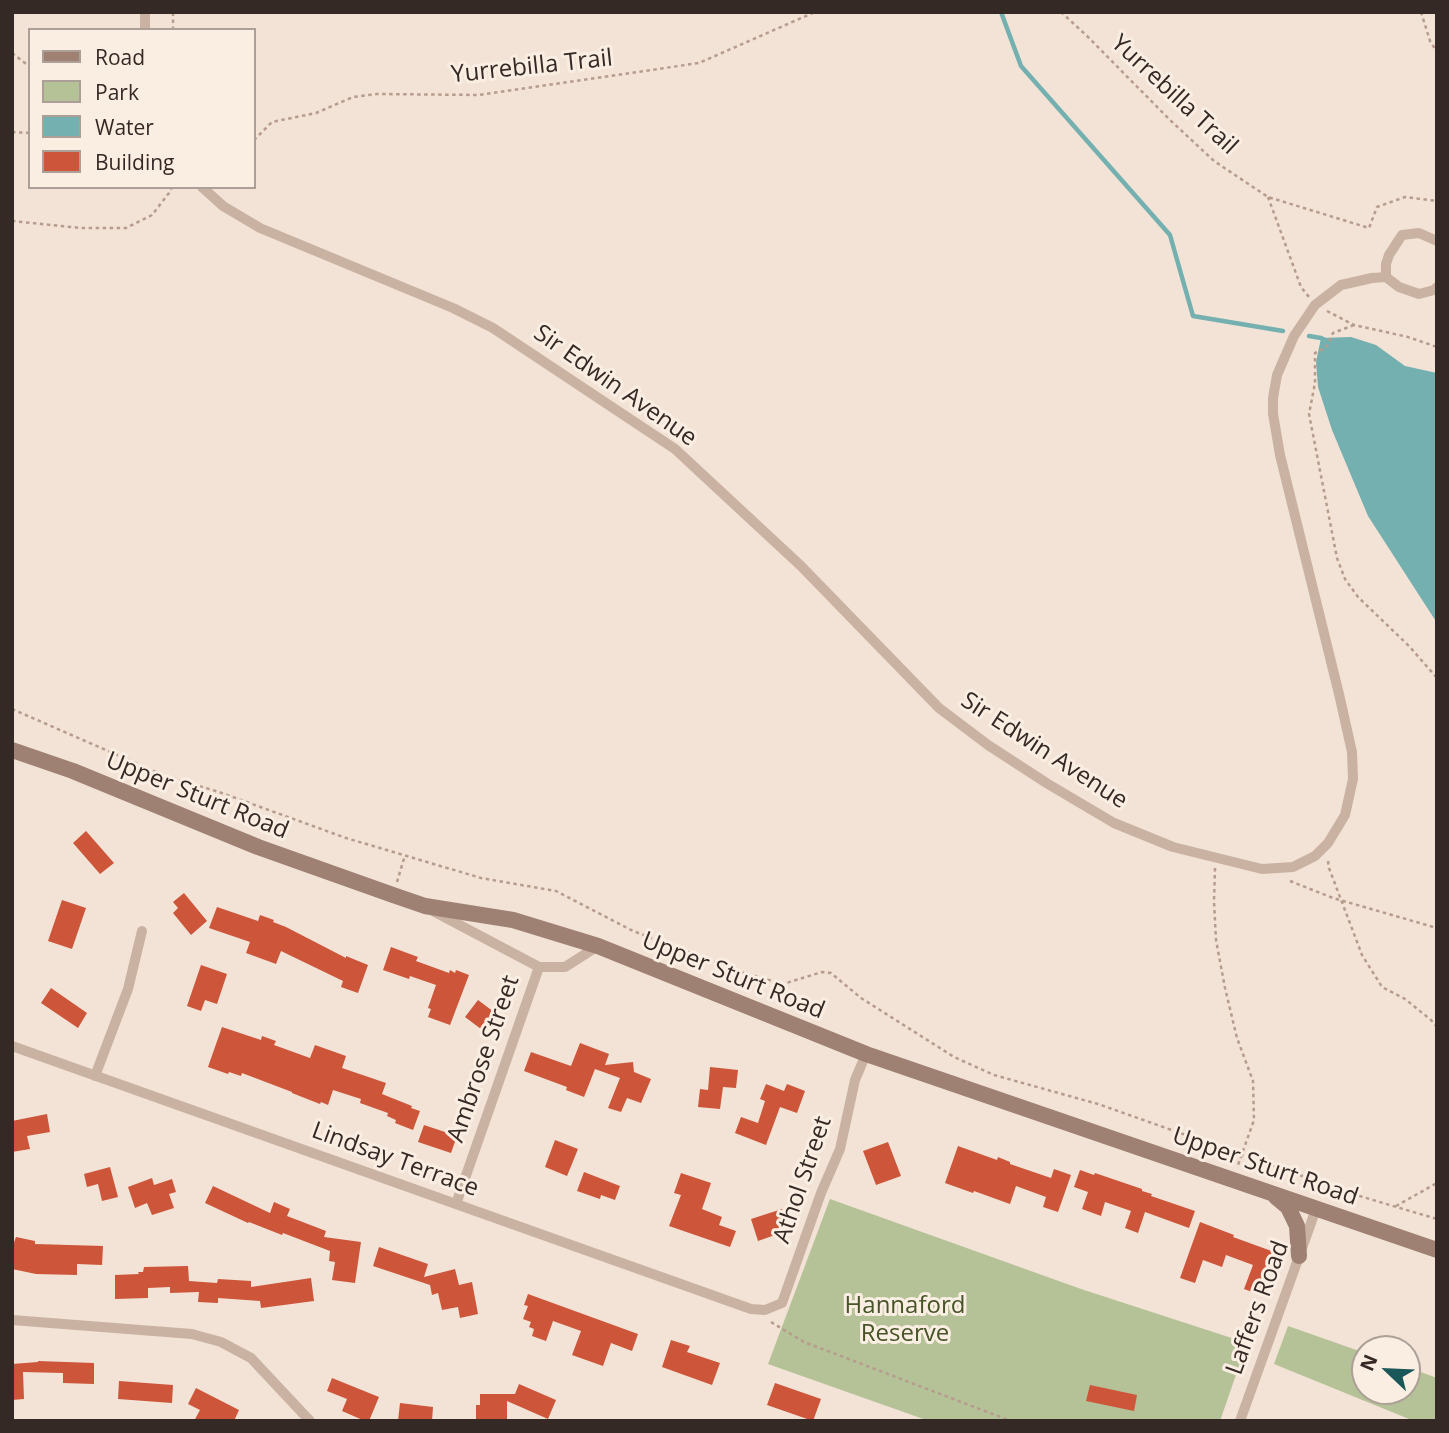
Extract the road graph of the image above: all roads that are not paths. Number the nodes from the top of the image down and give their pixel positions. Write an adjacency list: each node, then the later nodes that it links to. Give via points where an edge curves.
1 (204, 189): 3 (street, Sir Edwin Avenue, via 260,228 494,328 675,449 801,566 939,708 1048,784 1114,823 1173,847 1262,869 1293,867 1315,856 1345,815 1353,779 1339,694 1280,455 1273,414 1277,375 1294,336 1315,305 1341,285)
2 (1437, 242): 3 (street, via 1419,233 1402,235 1389,255)
3 (1386, 277): 4 (street, via 1419,294)
4 (1437, 287)
5 (12, 750): 6 (main road, Upper Sturt Road, via 258,847)
6 (425, 906): 8 (main road, Upper Sturt Road, via 513,920); 9 (street, Ambrose Street)
7 (142, 931): 12 (street, via 128,989)
8 (598, 946): 9 (street, Ambrose Street, via 565,967); 11 (main road, Upper Sturt Road)
9 (538, 967): 14 (street, Ambrose Street)
10 (12, 1046): 12 (street, Lindsay Terrace)
11 (866, 1054): 13 (main road, Upper Sturt Road); 18 (street, Athol Street, via 855,1080 840,1149 782,1303)
12 (95, 1076): 14 (street, Lindsay Terrace)
13 (1272, 1194): 15 (main road, Upper Sturt Road); 17 (main road, via 1288,1207 1297,1226)
14 (456, 1204): 18 (street, Lindsay Terrace)
15 (1316, 1209): 16 (main road, Upper Sturt Road); 17 (street, Laffers Road)
16 (1437, 1250)
17 (1299, 1256): 21 (street, Laffers Road)
18 (765, 1310)
19 (12, 1320): 20 (street, via 192,1334 221,1342 251,1358)
20 (310, 1421)
21 (1240, 1421)

